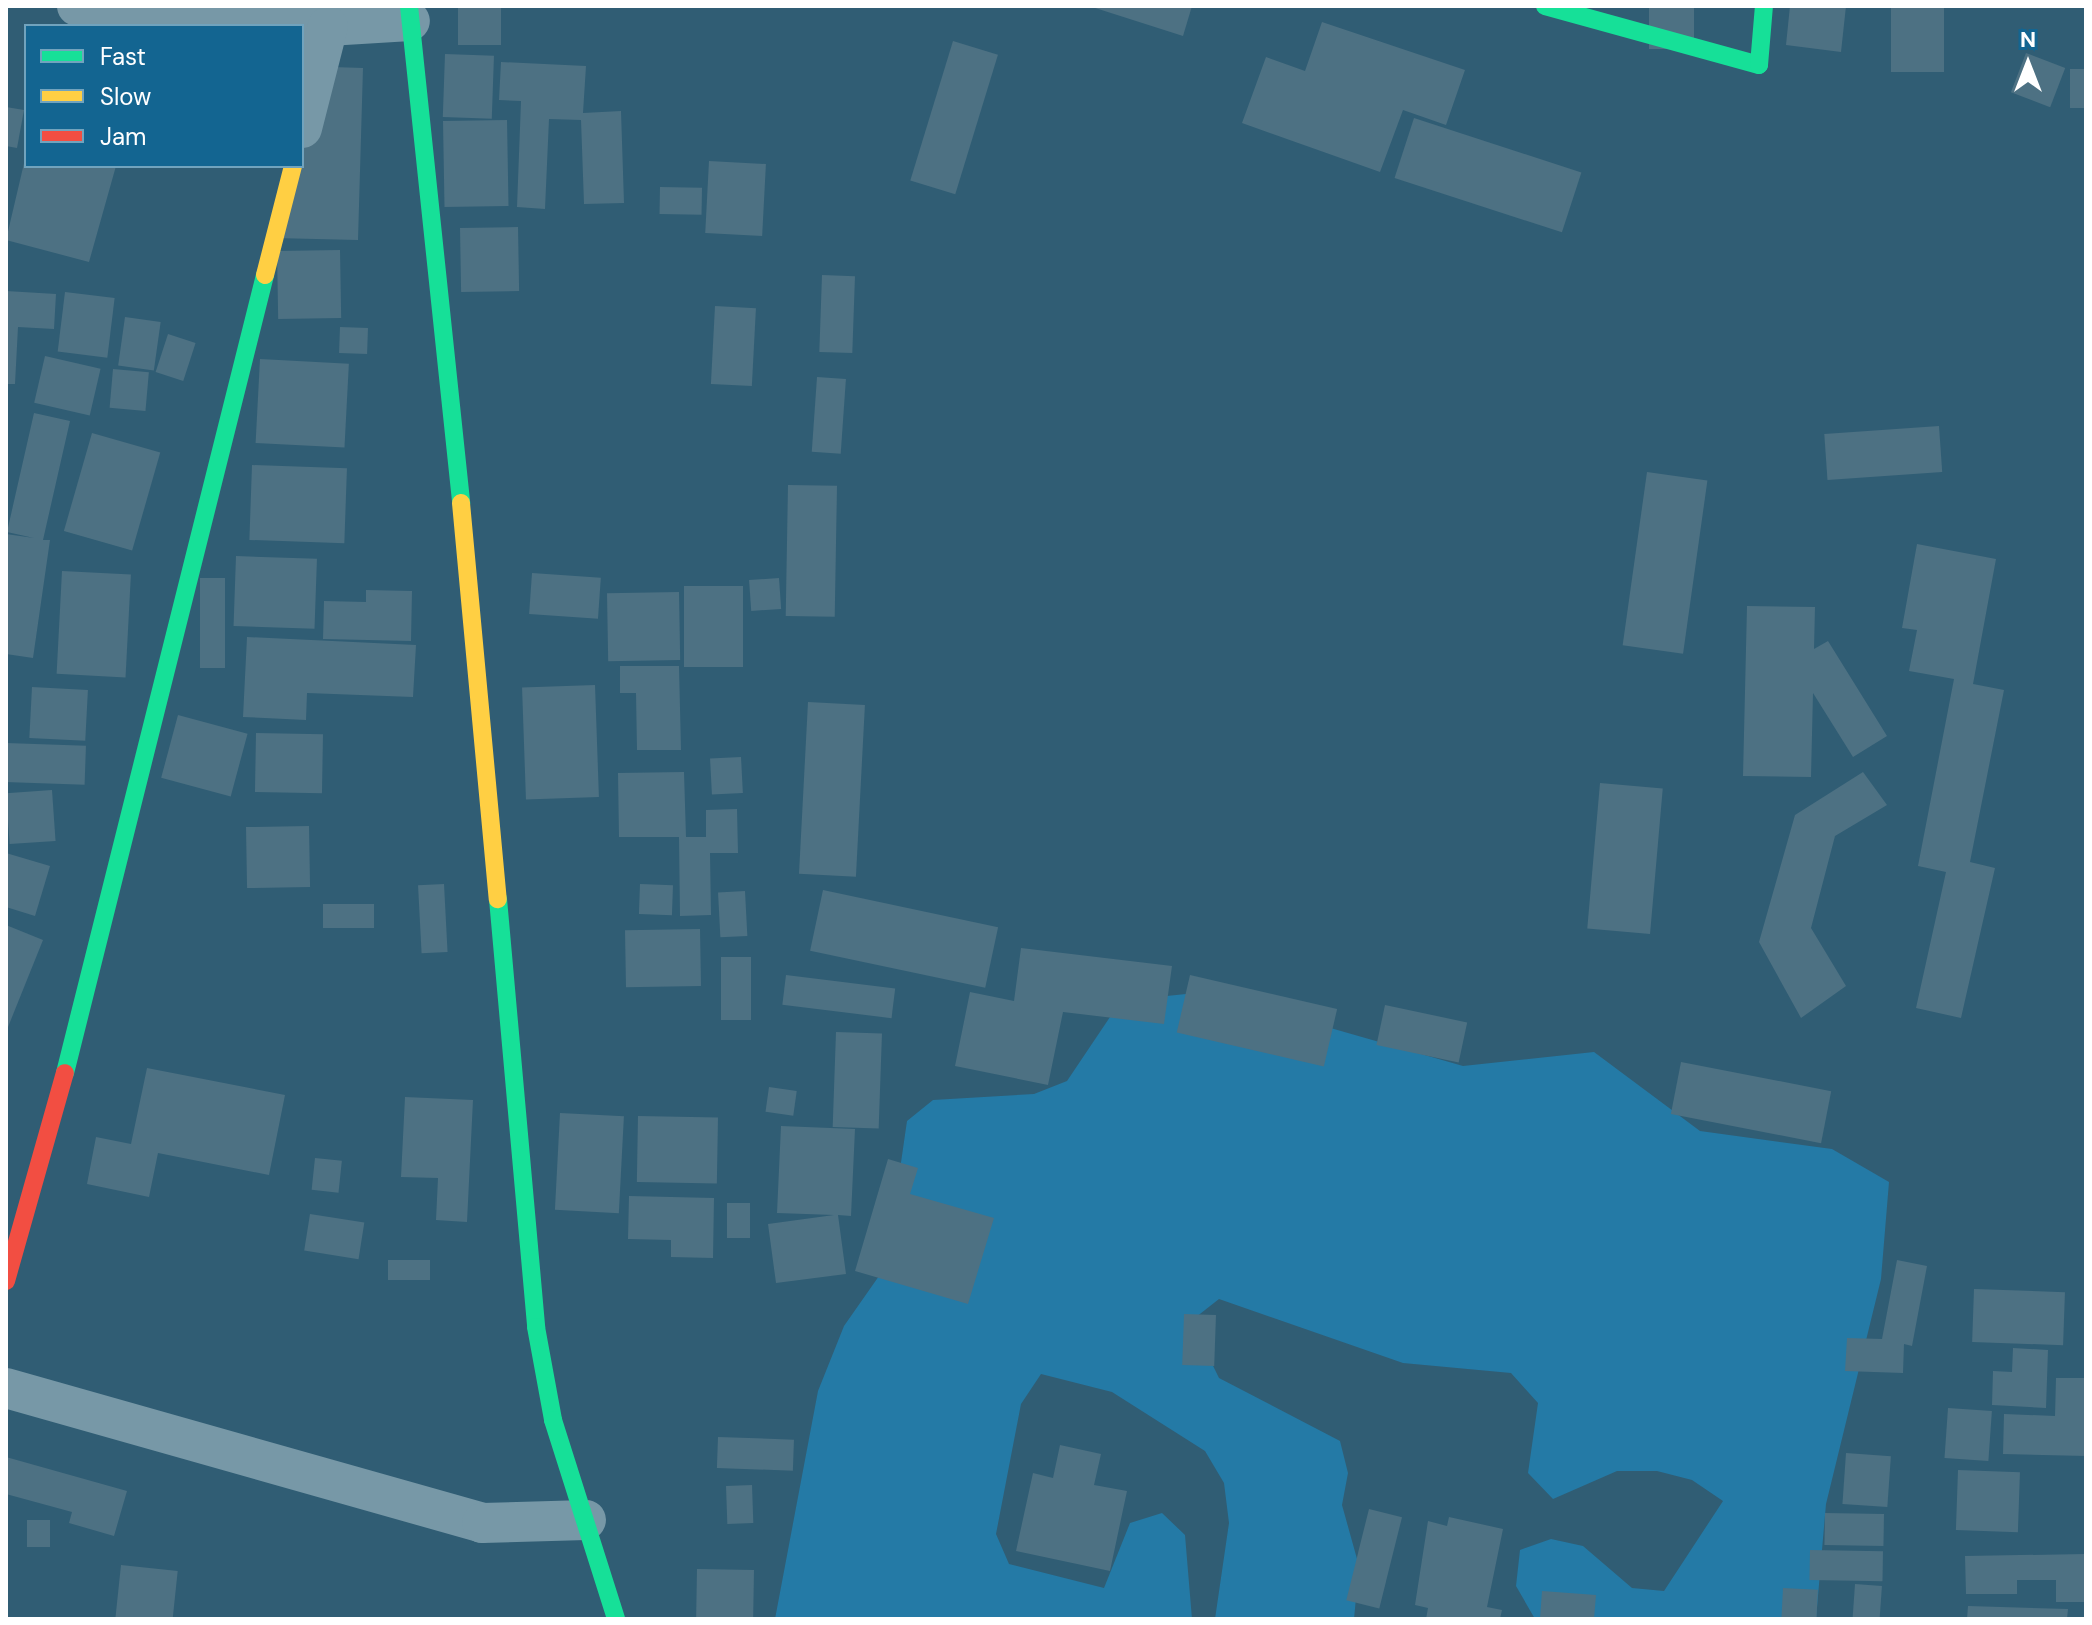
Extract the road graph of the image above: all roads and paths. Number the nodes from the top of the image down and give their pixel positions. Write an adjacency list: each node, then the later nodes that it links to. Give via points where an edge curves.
1 (77, 6): 5 (street)
2 (1545, 6): 3 (street, via 1759,65)
3 (1764, 6)
4 (410, 14): 7 (street); 12 (street, via 473,613 536,1327 553,1420)
5 (303, 24)
6 (304, 24): 7 (street)
7 (328, 26): 8 (street)
8 (304, 120)
9 (292, 168): 10 (street, via 26,1226)
10 (6, 1281)
11 (6, 1388): 12 (street, via 482,1523)
12 (586, 1520): 13 (street)
13 (616, 1619)

